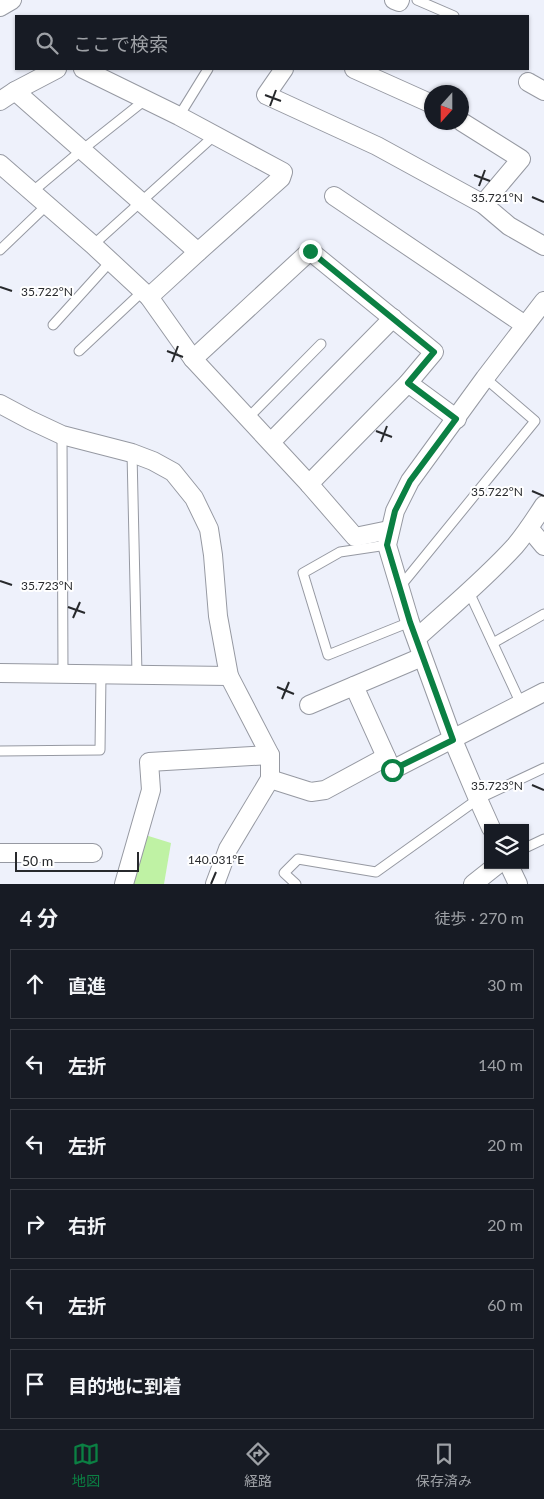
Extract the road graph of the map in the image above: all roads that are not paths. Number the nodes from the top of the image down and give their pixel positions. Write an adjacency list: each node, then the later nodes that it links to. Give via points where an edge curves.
1 (12, 0): 5 (street)
2 (394, 0): 3 (street)
3 (400, 0)
4 (417, 0): 6 (lane)
5 (0, 7)
6 (452, 15)
7 (55, 70): 14 (street)
8 (85, 70): 15 (street)
9 (207, 70): 18 (lane)
10 (283, 70): 26 (street, via 266,95 377,146)
11 (356, 70): 16 (street)
12 (528, 82): 13 (street)
13 (544, 91)
14 (15, 92): 17 (street); 21 (street)
15 (145, 100): 18 (street); 21 (lane)
16 (424, 100)
17 (0, 101)
18 (179, 116): 20 (street)
19 (469, 126): 26 (street, via 521,159)
20 (215, 135): 25 (lane); 31 (street, via 283,172 281,178)
21 (82, 150): 23 (lane); 25 (street)
22 (0, 164): 23 (street)
23 (32, 192): 27 (street)
24 (334, 196): 36 (street)
25 (141, 202): 28 (lane); 31 (street)
26 (483, 204): 29 (street, via 508,226)
27 (47, 205): 28 (street); 30 (lane)
28 (93, 245): 32 (street)
29 (544, 246)
30 (0, 250)
31 (198, 252): 33 (street)
32 (110, 262): 33 (street); 37 (lane)
33 (146, 294): 39 (lane); 40 (street)
34 (544, 302): 36 (street)
35 (393, 318): 40 (street, via 310,251); 42 (street, via 434,352); 47 (street)
36 (534, 322): 41 (street)
37 (54, 325)
38 (322, 344): 44 (lane)
39 (79, 351)
40 (193, 359): 44 (street)
41 (485, 378): 45 (street); 54 (lane, via 535,421)
42 (408, 383): 45 (street); 49 (street)
43 (0, 404): 46 (street)
44 (248, 418): 47 (street)
45 (456, 419): 52 (street, via 410,481 395,511)
46 (62, 435): 48 (street); 61 (lane)
47 (270, 442): 49 (street)
48 (132, 453): 63 (lane); 64 (street, via 173,472 194,498 209,529 218,616)
49 (310, 484): 52 (street, via 355,537)
50 (544, 504): 51 (street)
51 (529, 528): 53 (street); 55 (street)
52 (388, 538): 54 (street); 57 (lane, via 340,552 303,573 328,655)
53 (544, 546)
54 (399, 588): 57 (street)
55 (469, 592): 57 (street); 58 (lane)
56 (544, 614): 58 (lane)
57 (413, 630): 59 (street)
58 (493, 643): 67 (lane)
59 (422, 657): 65 (street); 69 (street)
60 (0, 673): 61 (street)
61 (62, 674): 62 (street)
62 (102, 674): 63 (street); 70 (lane, via 100,750)
63 (137, 674): 64 (street)
64 (229, 676): 71 (street)
65 (354, 686): 68 (street); 72 (street)
66 (544, 692): 67 (street)
67 (521, 704): 69 (street)
68 (309, 705)
69 (453, 740): 72 (street, via 392,770); 75 (street)
70 (0, 751)
71 (270, 755): 74 (street); 83 (street, via 149,762 151,790)
72 (386, 757): 74 (street, via 325,790 311,792)
73 (544, 768): 75 (lane)
74 (270, 779): 84 (street, via 228,849)
75 (478, 799): 76 (street); 85 (lane, via 376,872 298,859 284,873)
76 (490, 824)
77 (544, 838): 78 (lane)
78 (529, 846)
79 (0, 853): 80 (street)
80 (92, 853)
81 (492, 869): 86 (street)
82 (511, 869): 87 (street)
83 (124, 884)
84 (215, 884)
85 (296, 884)
86 (473, 884)
87 (518, 884)

